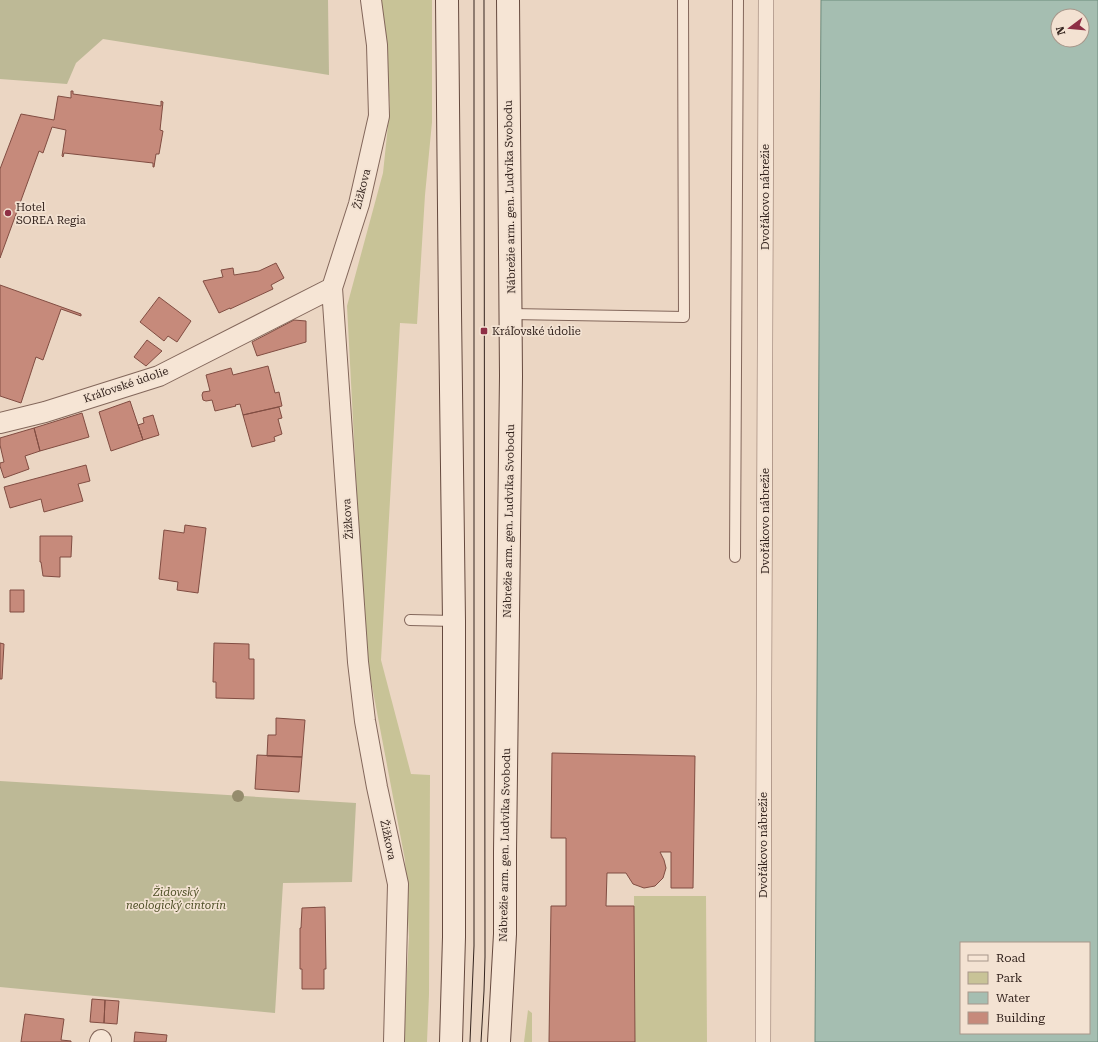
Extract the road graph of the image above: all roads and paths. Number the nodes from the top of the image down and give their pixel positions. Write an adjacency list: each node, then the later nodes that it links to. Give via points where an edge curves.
1 (371, 0): 7 (street, Žižkova, via 377,45 379,116 359,204)
2 (447, 0): 12 (main road)
3 (508, 0): 8 (main road, Nábrežie arm. gen. Ludvíka Svobodu)
4 (683, 0): 8 (lane, via 684,317)
5 (738, 0): 10 (lane)
6 (766, 0): 16 (street, Dvořákovo nábrežie)
7 (332, 288): 9 (street, Kráľovské údolie, via 159,376); 13 (street, Žižkova, via 364,721 398,884)
8 (511, 314): 15 (main road, Nábrežie arm. gen. Ludvíka Svobodu, via 505,934)
9 (0, 423)
10 (735, 557)
11 (410, 620): 12 (lane)
12 (454, 621): 14 (main road, via 454,937)
13 (394, 1042)
14 (451, 1042)
15 (499, 1042)
16 (763, 1042)

